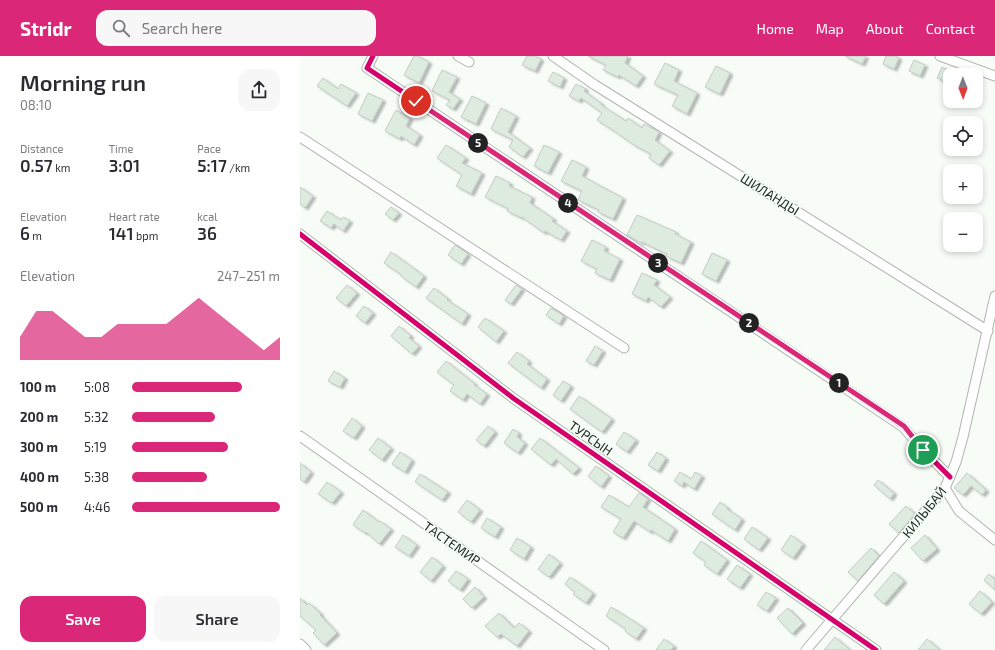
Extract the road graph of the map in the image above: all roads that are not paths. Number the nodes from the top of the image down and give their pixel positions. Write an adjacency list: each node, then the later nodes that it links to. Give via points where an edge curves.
1 (373, 56): 13 (street, via 367,68 904,426)
2 (458, 56): 5 (street)
3 (553, 56): 10 (street, ШИЛАНДЫ, via 595,85)
4 (940, 56): 6 (street)
5 (469, 62)
6 (995, 76)
7 (300, 137): 11 (street)
8 (300, 234): 16 (street, ТУРСЫН, via 513,398)
9 (995, 296): 10 (street, КИЛЫБАЙ)
10 (988, 331): 13 (street, КИЛЫБАЙ, via 963,437)
11 (624, 348)
12 (300, 436): 19 (street, ТАСТЕМИР)
13 (950, 477): 14 (street, КИЛЫБАЙ)
14 (945, 488): 15 (street, via 959,511); 16 (street, КИЛЫБАЙ)
15 (995, 540)
16 (833, 619): 20 (street, КИЛЫБАЙ); 21 (street, ТУРСЫН)
17 (300, 644): 18 (street)
18 (306, 650)
19 (604, 650)
20 (806, 650)
21 (876, 650)

